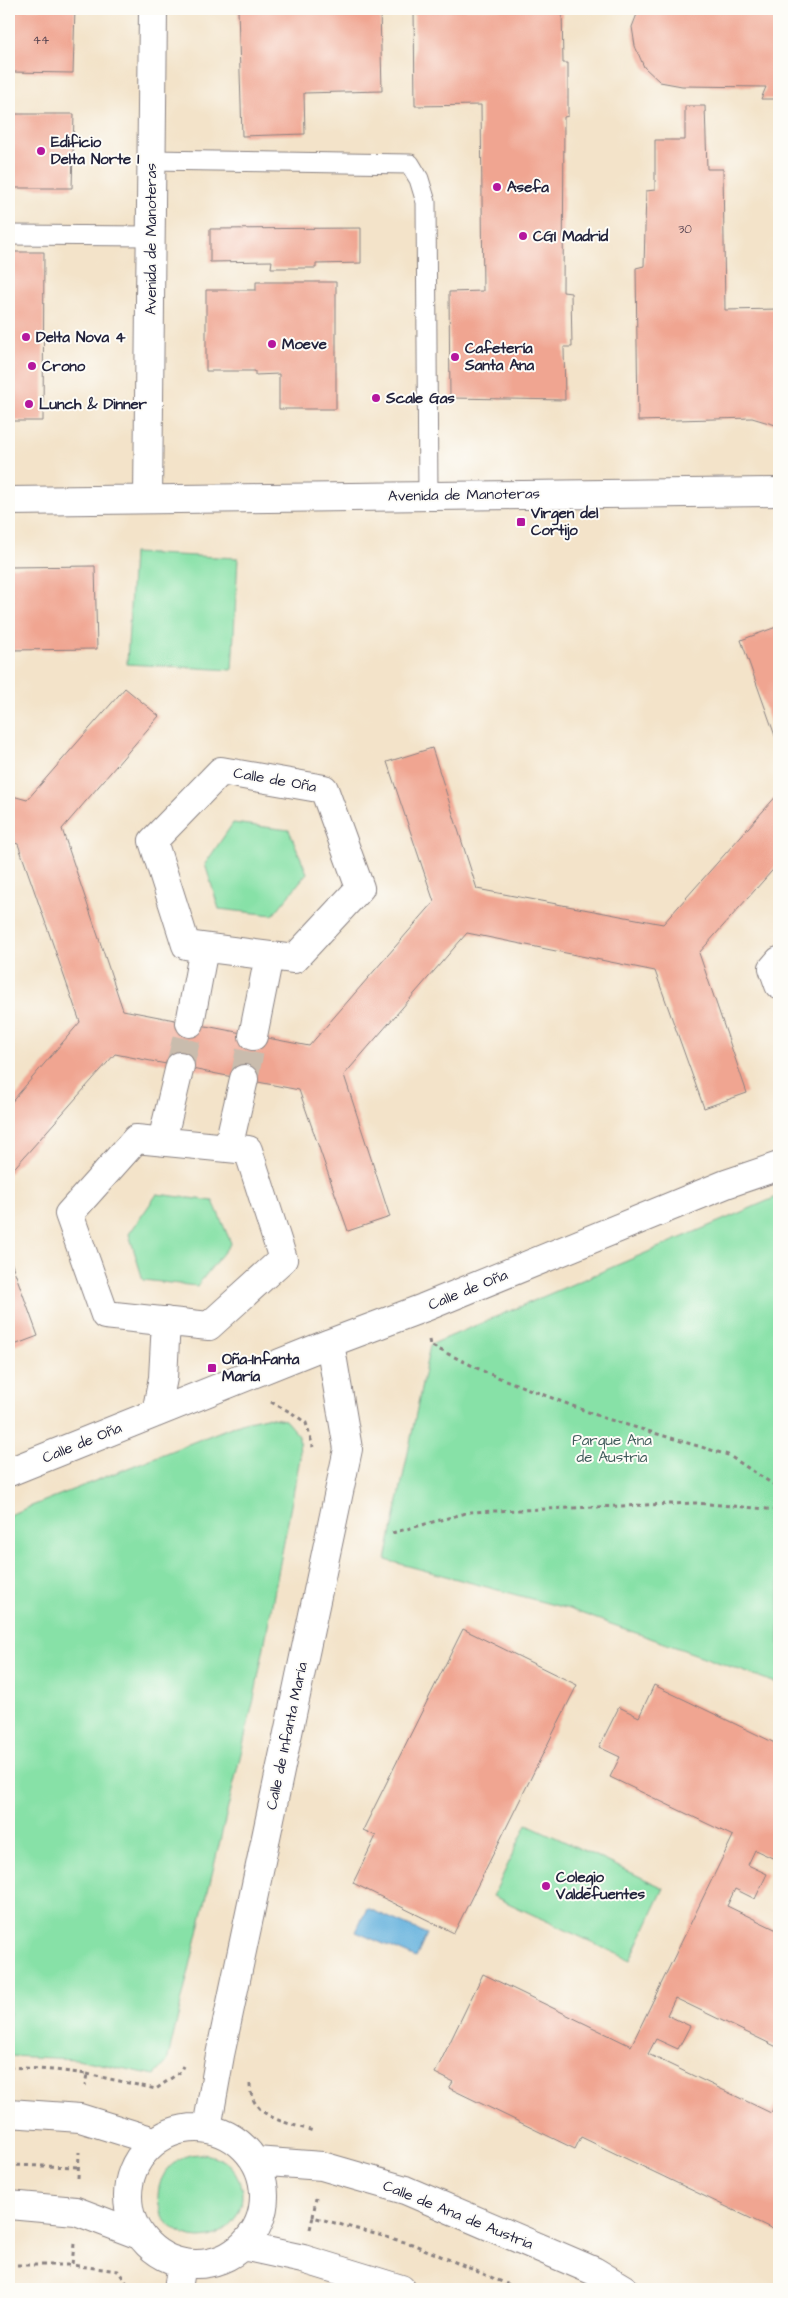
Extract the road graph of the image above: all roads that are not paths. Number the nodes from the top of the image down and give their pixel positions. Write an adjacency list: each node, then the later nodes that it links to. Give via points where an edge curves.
1 (152, 9): 2 (street, Avenida de Manoteras)
2 (152, 160): 4 (street, Avenida de Manoteras); 6 (lane, via 410,164 426,202)
3 (9, 235): 4 (lane)
4 (150, 236): 7 (street, Avenida de Manoteras)
5 (779, 492): 6 (street, Avenida de Manoteras)
6 (428, 495): 7 (street, Avenida de Manoteras)
7 (148, 499): 8 (street, Avenida de Manoteras)
8 (9, 501)
9 (204, 948): 10 (street, Calle de Oña); 10 (street, Calle de Oña, via 186,945 153,841 221,771 324,788 360,888 294,960); 13 (street)
10 (269, 956): 14 (street)
11 (779, 961): 12 (street, via 772,968)
12 (779, 985)
13 (190, 1023)
14 (253, 1036)
15 (180, 1066): 17 (street)
16 (244, 1079): 18 (street)
17 (162, 1141): 18 (street); 20 (street, via 136,1139 69,1214 105,1315)
18 (228, 1148): 20 (street, via 248,1150 283,1259 208,1326)
19 (779, 1166): 21 (street, Calle de Oña, via 726,1184)
20 (166, 1322): 22 (street, via 163,1378)
21 (330, 1343): 22 (street, Calle de Oña); 25 (street, Calle de Infanta María, via 348,1449)
22 (156, 1413): 23 (street, Calle de Oña)
23 (9, 1472)
24 (9, 2113): 26 (street, via 80,2118)
25 (207, 2128): 26 (street, via 171,2132); 27 (street, via 226,2134 243,2145)
26 (154, 2141): 29 (street, via 140,2156 131,2175 127,2195 130,2216)
27 (255, 2161): 30 (street, via 263,2182 264,2205 257,2227); 33 (street, Calle de Ana de Austria, via 322,2166 405,2190 594,2271)
28 (9, 2205): 29 (street, via 76,2211)
29 (139, 2235): 31 (street, via 165,2257)
30 (243, 2246): 31 (street, via 225,2258); 32 (street)
31 (180, 2276)
32 (401, 2289)
33 (624, 2289)

